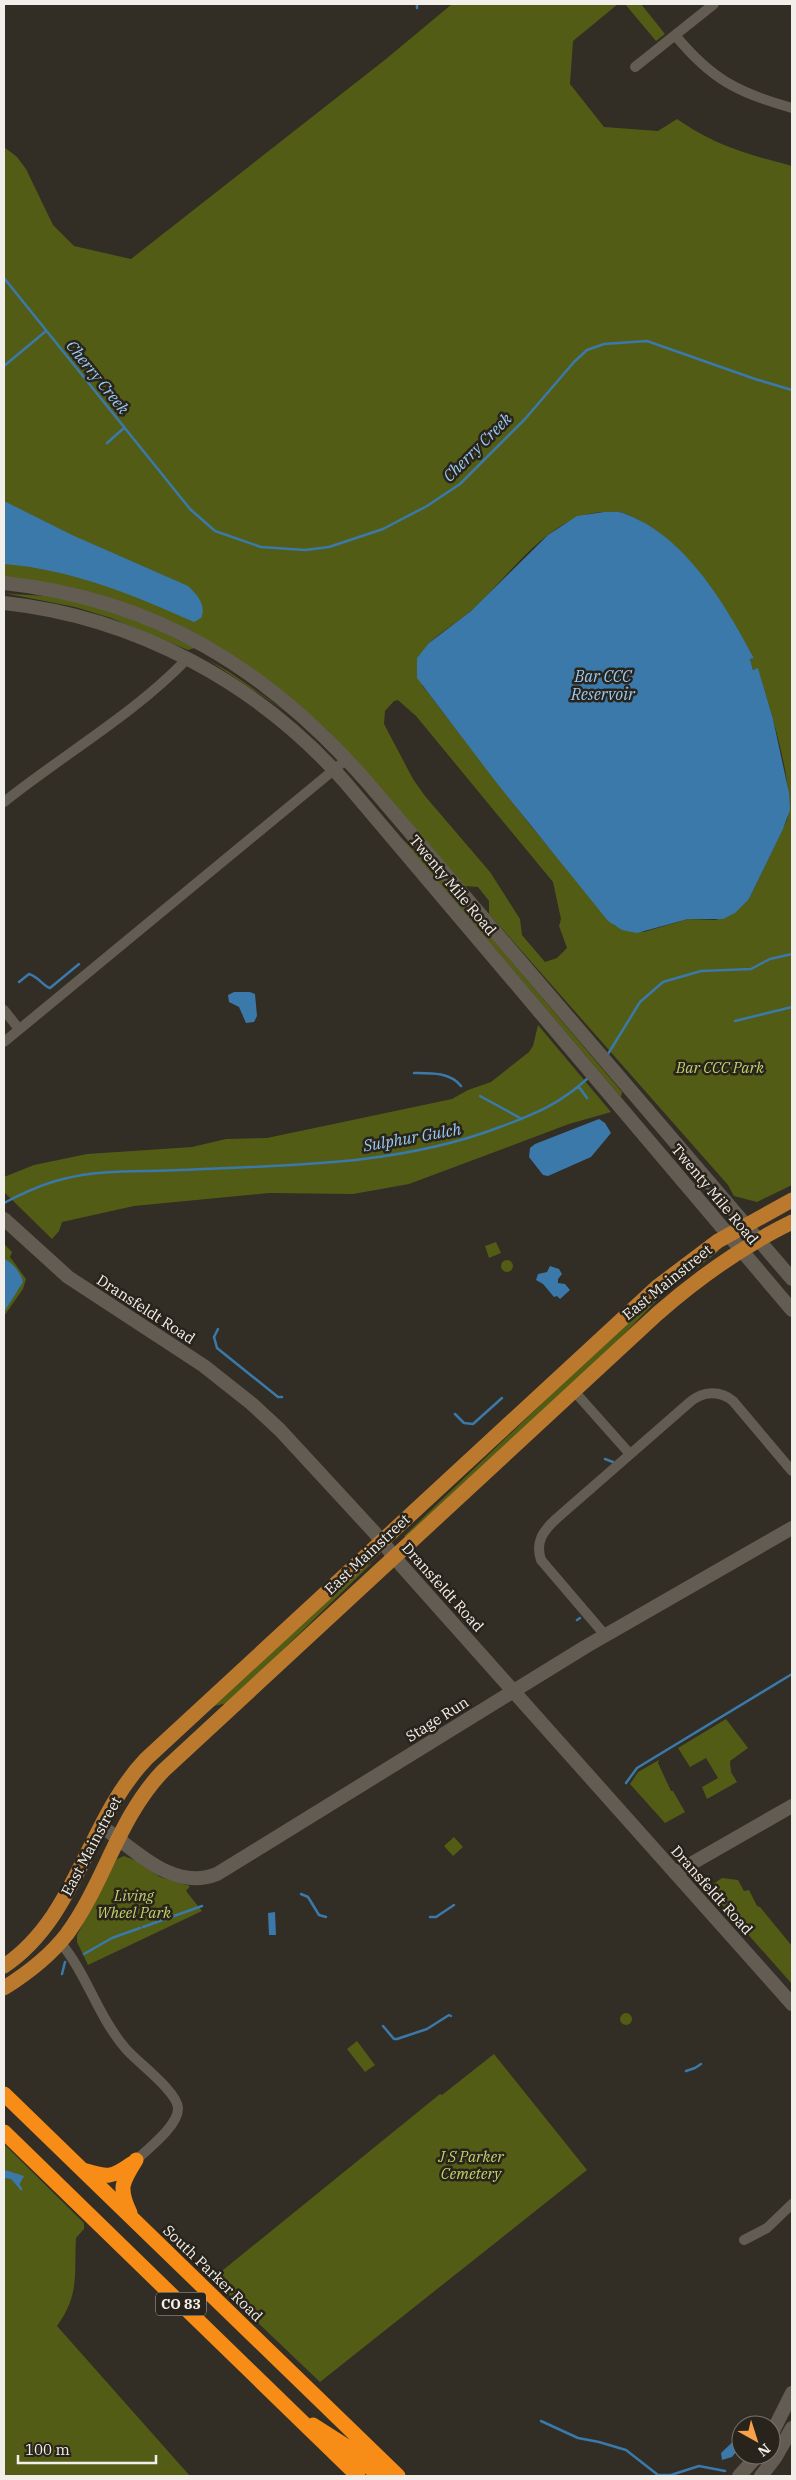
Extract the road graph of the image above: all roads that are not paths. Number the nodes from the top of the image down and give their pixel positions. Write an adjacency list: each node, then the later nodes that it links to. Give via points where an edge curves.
1 (714, 4): 2 (street)
2 (675, 35): 3 (street); 4 (street, via 698,62 723,81 755,97)
3 (635, 68)
4 (792, 108)
5 (4, 583): 6 (main road, Twenty Mile Road)
6 (35, 588): 7 (main road); 10 (main road, Twenty Mile Road, via 103,603 172,629 225,658)
7 (4, 591)
8 (4, 603): 9 (main road, Twenty Mile Road, via 96,621)
9 (187, 659): 10 (main road, via 203,654 269,697); 12 (main road, Twenty Mile Road, via 235,686 274,714); 13 (street, via 164,682 76,751)
10 (282, 698): 11 (main road, Twenty Mile Road)
11 (347, 759): 12 (street); 20 (main road, Twenty Mile Road)
12 (334, 770): 15 (street); 21 (main road, Twenty Mile Road)
13 (4, 802)
14 (4, 1010): 15 (street)
15 (19, 1029): 16 (street)
16 (4, 1042)
17 (792, 1200): 20 (main road, East Mainstreet)
18 (4, 1219): 30 (main road, Dransfeldt Road, via 68,1277 204,1366 246,1398 280,1430)
19 (792, 1222): 22 (main road, East Mainstreet)
20 (746, 1224): 21 (main road, East Mainstreet); 22 (main road, Twenty Mile Road)
21 (729, 1234): 23 (main road, Twenty Mile Road); 30 (main road, East Mainstreet, via 656,1287)
22 (759, 1240): 23 (main road, East Mainstreet); 24 (main road, Twenty Mile Road)
23 (742, 1250): 25 (main road, Twenty Mile Road); 26 (main road, East Mainstreet, via 668,1304)
24 (792, 1279)
25 (792, 1310)
26 (574, 1391): 27 (street); 31 (main road, East Mainstreet)
27 (630, 1454): 28 (street, via 695,1398 716,1393 735,1403); 32 (street, via 549,1526 539,1542 540,1558 545,1568)
28 (792, 1470)
29 (792, 1528): 32 (main road, Stage Run)
30 (382, 1541): 31 (main road, Dransfeldt Road); 34 (main road, East Mainstreet)
31 (395, 1558): 33 (main road, Dransfeldt Road); 35 (main road, East Mainstreet)
32 (605, 1636): 33 (main road, Stage Run)
33 (515, 1691): 38 (main road, Stage Run, via 214,1876 194,1879 169,1874); 40 (main road, Dransfeldt Road)
34 (169, 1738): 35 (main road, via 171,1749 144,1781); 37 (main road, East Mainstreet, via 132,1774)
35 (143, 1793): 38 (main road, East Mainstreet)
36 (792, 1806): 40 (main road)
37 (101, 1826): 38 (main road, Stage Run); 39 (main road, East Mainstreet)
38 (118, 1838): 41 (main road, East Mainstreet, via 82,1909)
39 (81, 1866): 41 (main road, via 81,1881 57,1929); 42 (main road, East Mainstreet, via 49,1924 30,1946)
40 (675, 1872): 44 (main road, Dransfeldt Road)
41 (60, 1942): 43 (main road, East Mainstreet, via 30,1970); 47 (street, via 72,1957 121,2043 177,2101 178,2115 173,2123)
42 (4, 1966)
43 (4, 1988)
44 (792, 2004)
45 (4, 2094): 48 (highway, South Parker Road / CO 83)
46 (4, 2132): 54 (highway, CO 83)
47 (136, 2160): 48 (highway, via 115,2175 100,2175); 50 (highway, via 123,2180 122,2189)
48 (82, 2169): 50 (highway, South Parker Road / CO 83)
49 (792, 2204): 51 (street, via 767,2228)
50 (133, 2219): 59 (highway, South Parker Road / CO 83)
51 (744, 2240)
52 (792, 2393): 53 (main road)
53 (788, 2415)
54 (296, 2416): 57 (highway, CO 83); 58 (highway, via 346,2446)
55 (792, 2428): 61 (main road)
56 (749, 2465): 60 (main road)
57 (358, 2476)
58 (379, 2476)
59 (398, 2476)
60 (739, 2476)
61 (761, 2476)

